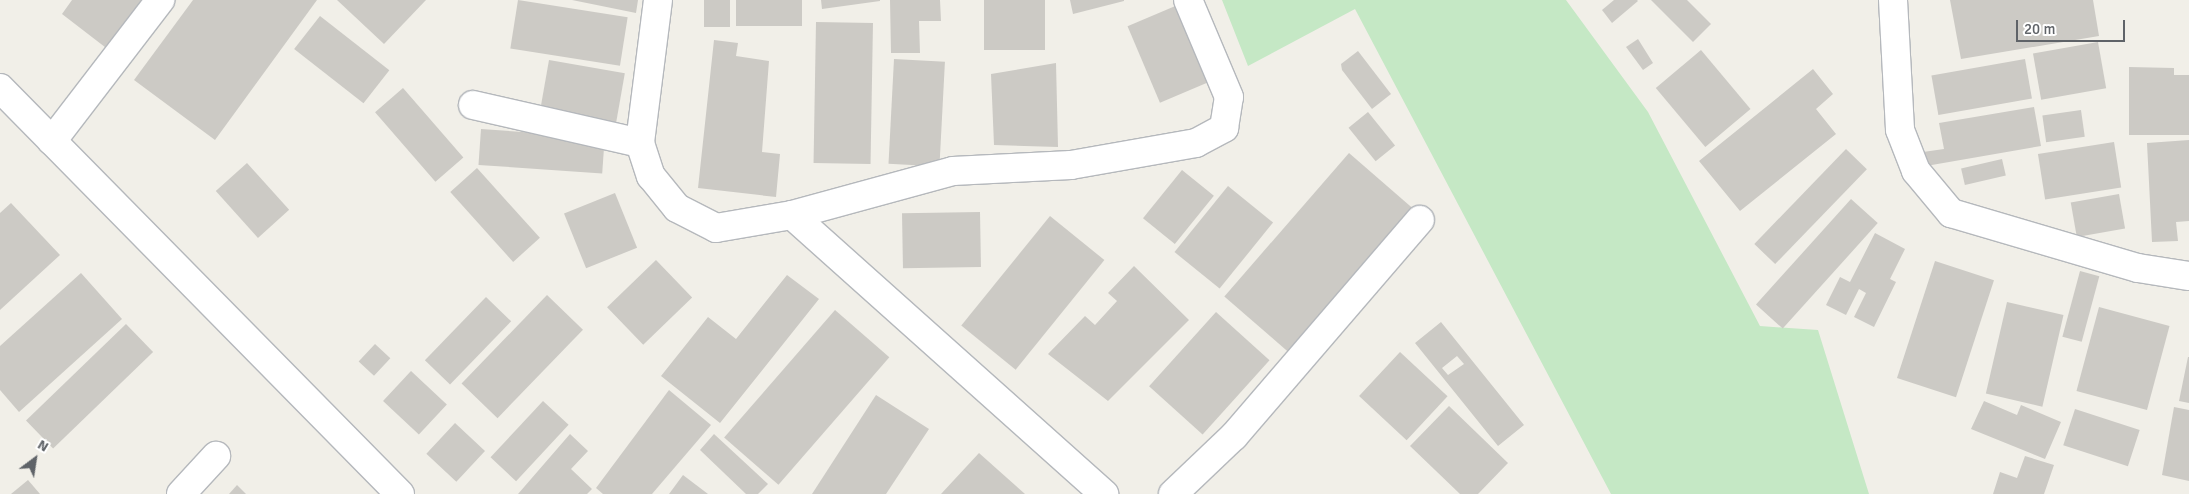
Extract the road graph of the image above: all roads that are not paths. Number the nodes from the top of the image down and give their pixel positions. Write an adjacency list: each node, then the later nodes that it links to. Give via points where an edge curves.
1 (160, 0): 7 (street)
2 (658, 0): 8 (street)
3 (1188, 0): 9 (street, via 1229,97 1224,128 1196,143 1071,165 954,171)
4 (1894, 0): 11 (street, via 1900,130 1916,171 1951,213 2138,268)
5 (0, 88): 7 (street)
6 (473, 105): 8 (street)
7 (52, 141): 14 (street)
8 (640, 143): 9 (street, via 651,176 677,208 716,228)
9 (792, 215): 15 (street)
10 (1420, 220): 16 (street, via 1234,436)
11 (2189, 276)
12 (216, 456): 13 (street)
13 (181, 494)
14 (400, 494)
15 (1104, 494)
16 (1173, 494)

